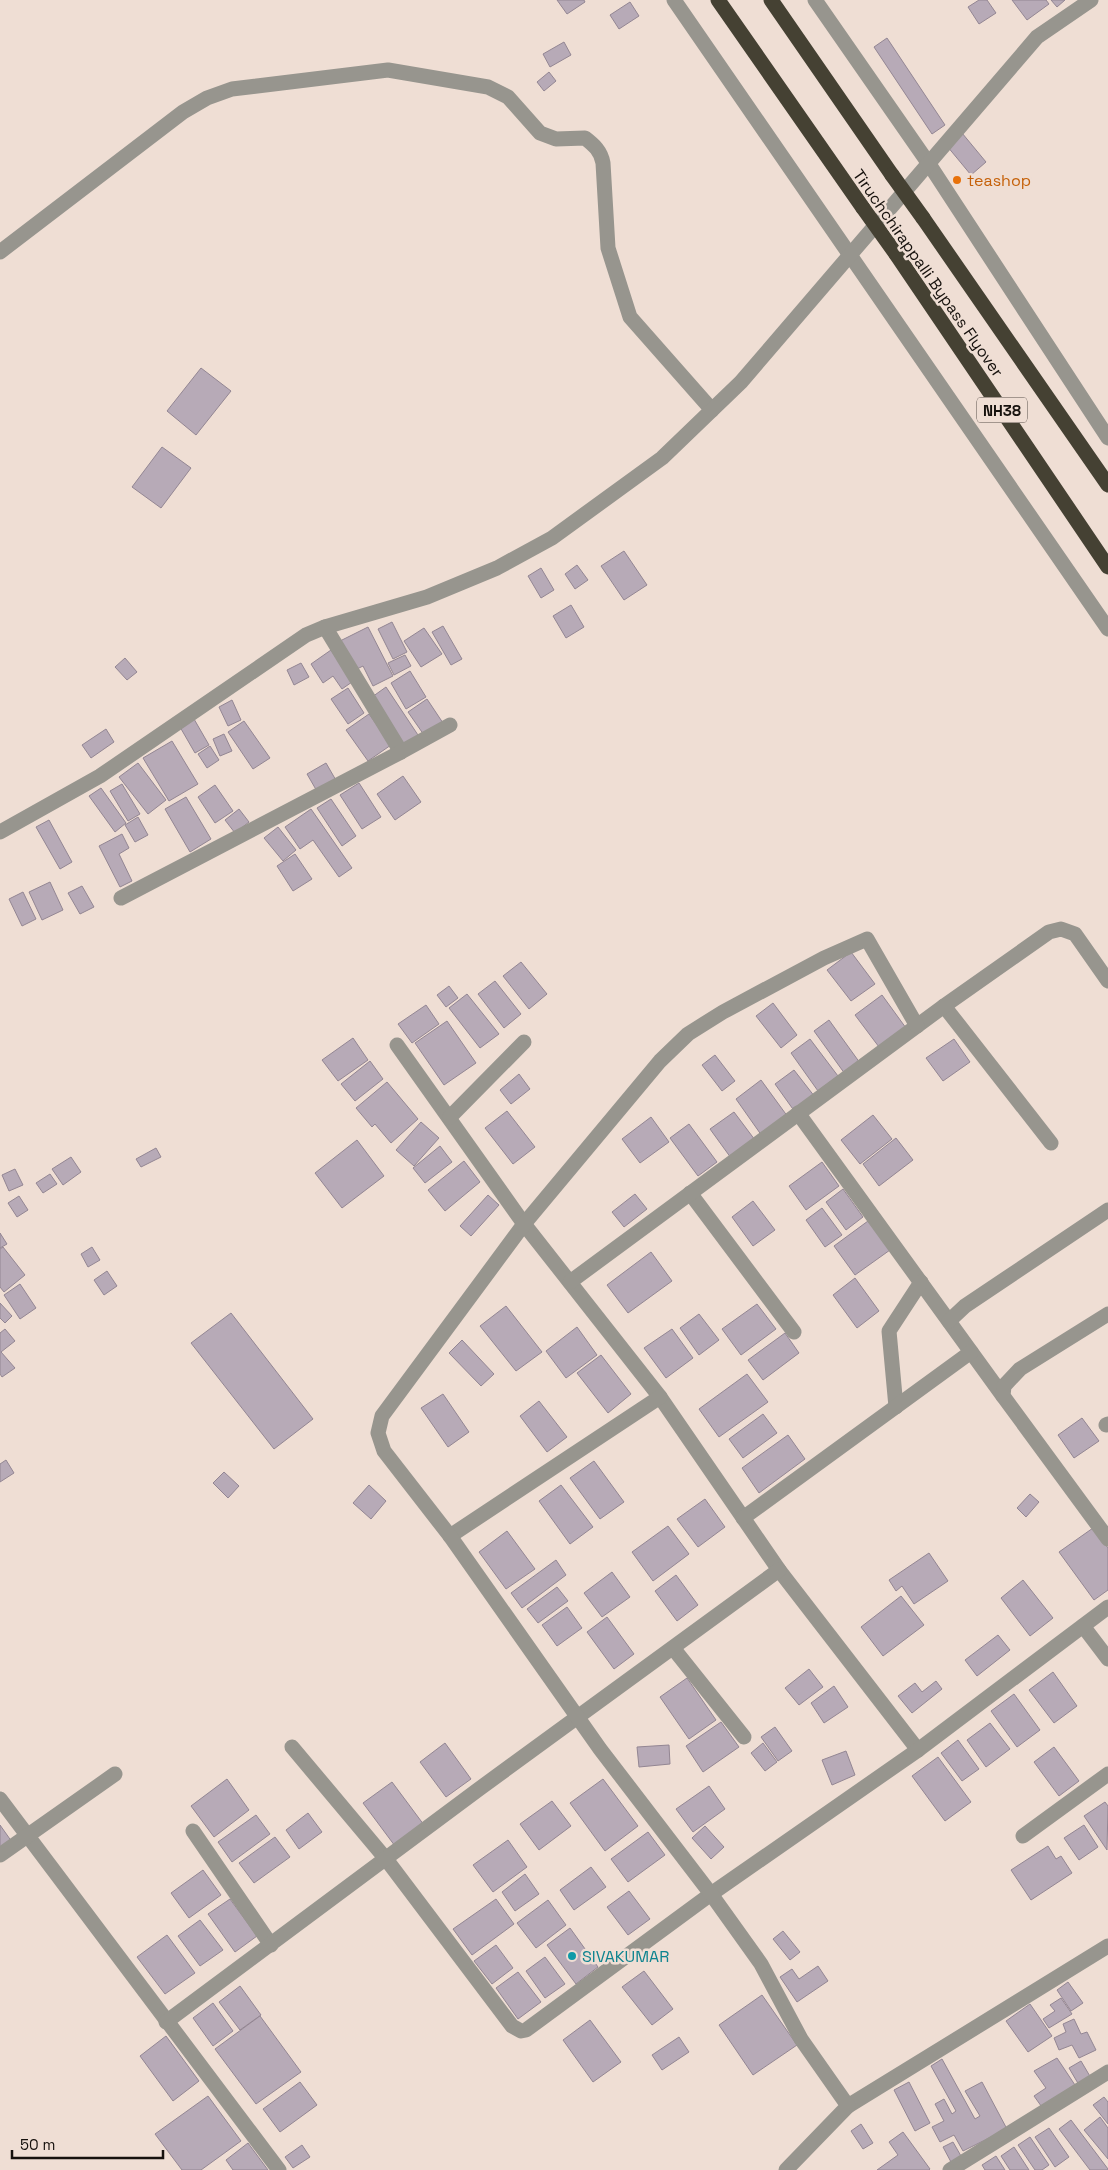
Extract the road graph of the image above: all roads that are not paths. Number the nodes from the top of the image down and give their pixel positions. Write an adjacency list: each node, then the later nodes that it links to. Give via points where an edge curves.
1 (674, 0): 8 (street)
2 (718, 0): 12 (highway, Tiruchchirappalli Bypass Flyover / NH38, bridge, via 896,254)
3 (771, 0): 11 (highway, Tiruchchirappalli Bypass Flyover / NH38, bridge)
4 (815, 0): 6 (street)
5 (1090, 0): 6 (street, via 1038,37)
6 (930, 164): 8 (street); 10 (street)
7 (0, 252): 9 (street, via 183,112 232,89 388,70 488,87 508,97 540,133 556,139 585,138 597,149 603,163 608,248 630,317)
8 (850, 256): 9 (street, via 741,382); 14 (street)
9 (712, 410): 13 (street, via 662,458 552,538 497,568 427,598)
10 (1108, 438)
11 (1108, 485)
12 (1108, 567)
13 (325, 627): 16 (street); 17 (street, via 306,635 100,776)
14 (1108, 629)
15 (450, 725): 16 (street)
16 (401, 752): 18 (street)
17 (0, 832)
18 (121, 898)
19 (1108, 981): 20 (street, via 1075,934 1060,929 1049,932)
20 (944, 1006): 21 (street); 26 (street)
21 (917, 1026): 24 (street); 29 (street, via 867,940 824,958 688,1034 660,1061)
22 (524, 1042): 25 (street)
23 (397, 1045): 25 (street)
24 (798, 1113): 27 (street); 31 (street)
25 (450, 1117): 29 (street)
26 (1051, 1143)
27 (690, 1193): 30 (street); 34 (street)
28 (1108, 1210): 33 (street, via 965,1306)
29 (524, 1224): 30 (street); 40 (street, via 379,1424 379,1441 384,1451)
30 (570, 1282): 37 (street)
31 (921, 1282): 33 (street); 38 (street, via 889,1331)
32 (1108, 1314): 36 (street, via 1020,1369 1004,1386)
33 (949, 1321): 35 (street)
34 (794, 1332)
35 (971, 1352): 36 (street); 38 (street)
36 (1004, 1396): 41 (street)
37 (660, 1397): 39 (street); 40 (street)
38 (896, 1406): 39 (street)
39 (743, 1518): 42 (street)
40 (450, 1536): 47 (street)
41 (1108, 1539)
42 (779, 1570): 45 (street); 50 (street)
43 (1108, 1607): 44 (street)
44 (1083, 1626): 46 (street); 50 (street)
45 (673, 1648): 47 (street); 48 (street)
46 (1108, 1659)
47 (577, 1717): 58 (street); 59 (street)
48 (744, 1737)
49 (292, 1747): 58 (street)
50 (918, 1750): 59 (street)
51 (115, 1774): 55 (street)
52 (1108, 1774): 56 (street)
53 (0, 1800): 55 (street)
54 (193, 1831): 60 (street)
55 (26, 1836): 57 (street); 62 (street)
56 (1023, 1836)
57 (0, 1855)
58 (386, 1859): 59 (street, via 512,2026 521,2031); 60 (street)
59 (711, 1894): 64 (street, via 761,1964 801,2039)
60 (271, 1945): 62 (street)
61 (1108, 1946): 64 (street)
62 (166, 2022): 65 (street)
63 (1108, 2072): 67 (street)
64 (848, 2106): 66 (street)
65 (279, 2170)
66 (786, 2170)
67 (950, 2170)

